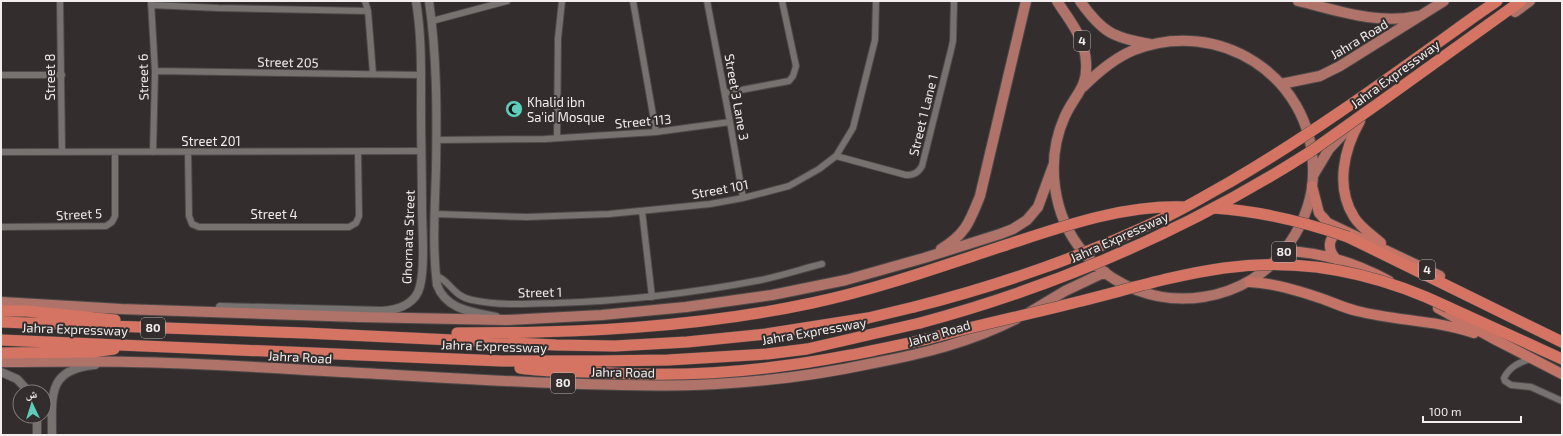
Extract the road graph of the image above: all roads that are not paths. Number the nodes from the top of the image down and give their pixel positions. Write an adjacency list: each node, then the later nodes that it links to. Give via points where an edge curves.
1 (60, 1): 32 (street, Street 8)
2 (217, 1): 23 (street)
3 (290, 1): 24 (street)
4 (365, 1): 25 (street)
5 (416, 1): 33 (street, Ghornata Street, via 421,44)
6 (429, 1): 27 (street, Ghornata Street)
7 (562, 1): 40 (street, via 558,38)
8 (633, 1): 39 (street)
9 (707, 1): 36 (street, Street 3 Lane 3)
10 (782, 1): 36 (street, via 796,66 793,76 789,81)
11 (876, 1): 49 (street, Street 101, via 875,40 854,128)
12 (954, 1): 49 (street, Street 1 Lane 1, via 951,50 922,166 918,172 906,175)
13 (1026, 1): 59 (main road, via 980,196 961,235)
14 (1057, 1): 35 (main road, 4, via 1080,36 1084,49 1086,75)
15 (1080, 1): 28 (main road, 4, via 1104,29 1121,37)
16 (1298, 1): 26 (main road, via 1374,18 1398,19)
17 (1444, 1): 26 (main road, Jahra Road)
18 (1497, 1): 73 (highway, Jahra Expressway / 80, bridge, via 1293,144 1169,216 1099,247 989,287 868,318 722,339 659,344 585,346)
19 (1521, 1): 82 (highway, Jahra Expressway / 80, bridge, via 1321,144 1270,176 1205,213 1128,250 1060,279 989,304 806,349 767,354 668,360)
20 (1530, 1): 37 (main road)
21 (503, 2): 27 (street)
22 (151, 3): 23 (street); 29 (street, Street 6)
23 (218, 8): 24 (street)
24 (292, 8): 25 (street)
25 (368, 11): 30 (street)
26 (1423, 15): 34 (main road, Jahra Road, via 1320,76)
27 (432, 21): 41 (street, Ghornata Street)
28 (1152, 44): 34 (main road, 80, via 1188,40 1222,46 1254,61); 35 (main road, 80, via 1114,60)
29 (155, 71): 30 (street, Street 205); 46 (street, Street 6)
30 (374, 74): 33 (street, Street 205)
31 (1, 75): 32 (street)
32 (62, 75): 44 (street, Street 8)
33 (421, 75): 42 (street, Ghornata Street)
34 (1281, 84): 51 (main road, 80, via 1297,107 1311,142)
35 (1083, 87): 50 (main road, 80, via 1063,122)
36 (725, 93): 38 (street, Street 3 Lane 3)
37 (1360, 121): 51 (main road, via 1335,141 1323,158); 58 (highway, via 1346,152 1345,197 1354,218)
38 (730, 122): 39 (street, Street 113); 52 (street, Street 3 Lane 3)
39 (656, 132): 40 (street, Street 113)
40 (557, 138): 41 (street, Street 113)
41 (436, 140): 54 (street, Ghornata Street)
42 (422, 151): 48 (street, Street 201); 63 (street, Ghornata Street)
43 (1, 152): 44 (street, Street 201)
44 (62, 152): 45 (street, Street 201)
45 (115, 152): 46 (street, Street 201); 55 (street, Street 5, via 115,216 106,226)
46 (153, 152): 47 (street, Street 201)
47 (188, 152): 48 (street, Street 201); 48 (street, Street 4, via 189,216 192,224 199,227 349,227 356,223 359,216)
48 (358, 152)
49 (836, 156): 52 (street, Street 101, via 819,169 788,186)
50 (1053, 166): 59 (main road, 80, via 1038,207 1027,220 1000,234); 62 (main road, 80, via 1056,196 1066,225 1082,251)
51 (1313, 181): 56 (highway, 4, via 1316,203 1322,217); 57 (main road, 80, via 1302,224)
52 (743, 198): 53 (street, Street 101)
53 (642, 211): 54 (street, Street 101, via 528,217); 66 (street)
54 (435, 214): 64 (street, Ghornata Street)
55 (1, 227)
56 (1348, 234): 58 (highway, 4); 60 (highway, via 1336,234 1330,242 1331,254); 73 (highway, bridge, via 1269,215 1224,208 1174,207 1133,210 1079,221 866,290 805,304 702,322 536,333); 77 (highway)
57 (1285, 250): 60 (highway, 4); 65 (main road, 80)
58 (1391, 252): 74 (highway, 4)
59 (924, 258): 70 (main road, 80, via 846,280 772,295 602,315)
60 (1335, 258): 76 (highway, 4, via 1378,275)
61 (822, 264): 66 (street, Street 1, via 762,279)
62 (1104, 272): 65 (main road, 80, via 1127,286 1173,299 1215,295); 84 (main road, Jahra Road / 80, via 997,329 974,337 901,358 776,379 670,386 459,379)
63 (422, 275): 64 (street, via 427,278); 68 (street, Ghornata Street, via 416,296 407,304 392,310 181,306)
64 (436, 276): 66 (street, Street 1, via 460,297 484,303 604,302); 70 (street, Ghornata Street, via 438,288 449,303 471,312)
65 (1249, 282): 76 (highway, via 1266,282 1286,287 1355,311 1427,321)
66 (652, 297)
67 (1, 302): 68 (main road, 80)
68 (147, 310): 70 (main road, 80)
69 (1, 311): 72 (highway, via 96,317)
70 (506, 320)
71 (1, 322): 72 (highway, Jahra Expressway / 80)
72 (160, 328): 73 (highway, Jahra Expressway / 80)
73 (305, 333)
74 (1562, 336)
75 (1, 340): 78 (highway, Jahra Expressway / 80)
76 (1496, 340): 80 (highway, 4)
77 (1562, 342)
78 (128, 345): 79 (highway, via 101,351); 82 (highway, Jahra Expressway / 80)
79 (1, 353)
80 (1532, 358): 86 (highway, 4); 88 (street, via 1508,370 1505,381 1511,385 1530,387)
81 (1562, 359): 82 (highway, bridge, via 1398,285 1346,271 1293,264 1225,268 1160,280 927,339 852,355 774,367 725,372 614,374 522,368)
82 (484, 360)
83 (1, 362): 84 (main road, Jahra Road / 80)
84 (129, 362): 89 (street, via 91,365 71,370 56,384)
85 (1, 372): 87 (street)
86 (1562, 374)
87 (22, 384)
88 (1562, 400)
89 (52, 405)
90 (37, 424): 92 (street)
91 (52, 424): 93 (street)
92 (37, 435)
93 (52, 435)

